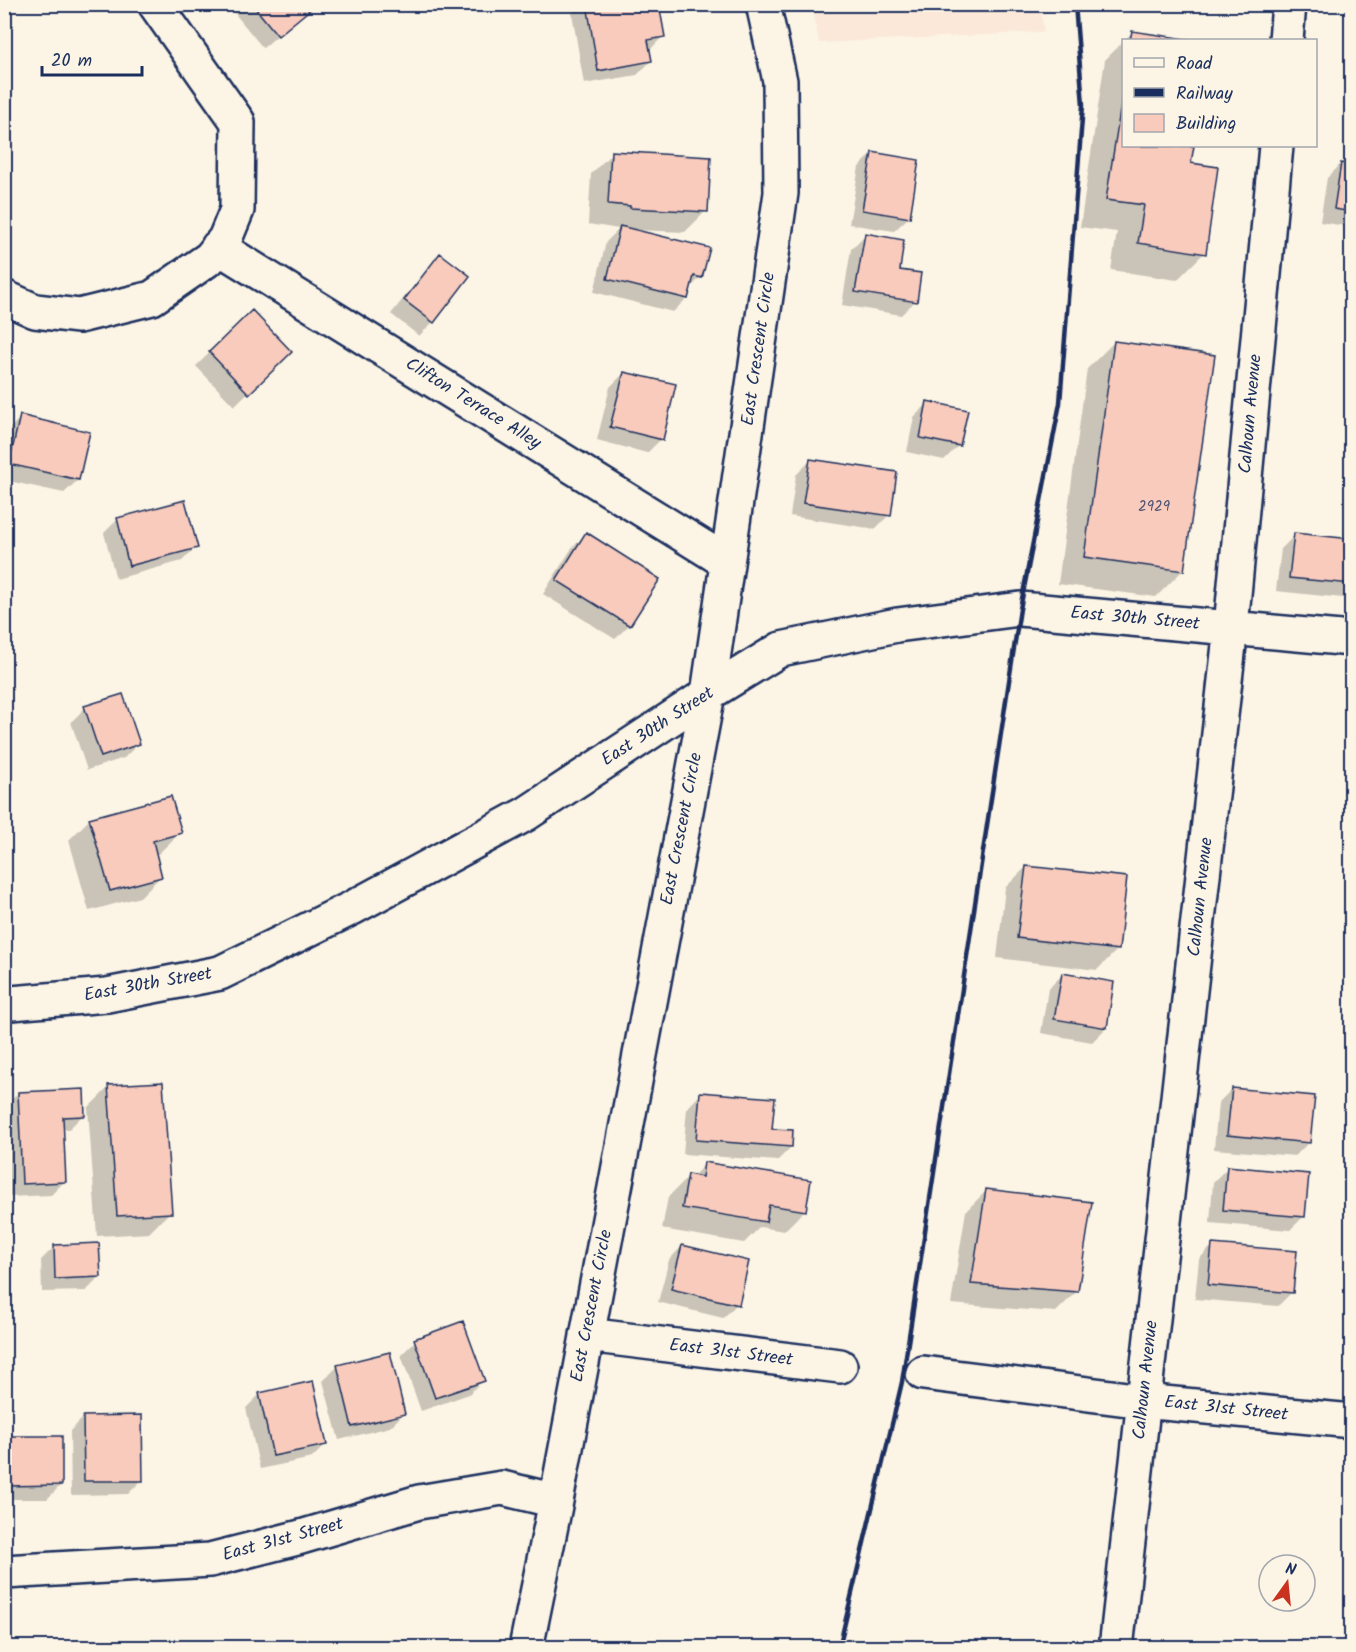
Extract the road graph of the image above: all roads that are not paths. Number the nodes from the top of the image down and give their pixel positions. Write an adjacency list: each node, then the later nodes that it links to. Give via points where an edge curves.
1 (155, 4): 6 (street, via 238,122 237,210)
2 (763, 4): 8 (street, East Crescent Circle, via 780,81 782,193)
3 (1289, 4): 4 (street)
4 (1286, 39)
5 (1276, 147): 9 (street, Calhoun Avenue)
6 (218, 247): 7 (street, via 210,258 152,298 79,316 35,311); 8 (street, Clifton Terrace Alley)
7 (4, 297)
8 (727, 562): 11 (street, East Crescent Circle)
9 (1232, 627): 10 (street, East 30th Street); 11 (street, East 30th Street, via 1020,609 897,625 781,649); 16 (street, Calhoun Avenue)
10 (1352, 639)
11 (708, 694): 12 (street, East 30th Street, via 526,814 352,908 220,973 107,995); 13 (street, East Crescent Circle)
12 (4, 1001)
13 (587, 1335): 14 (street, East 31st Street); 18 (street, East Crescent Circle)
14 (840, 1366)
15 (923, 1373): 16 (street, East 31st Street)
16 (1143, 1401): 17 (street, East 31st Street); 21 (street, Calhoun Avenue)
17 (1352, 1421)
18 (556, 1501): 19 (street, East 31st Street, via 502,1488 419,1502 210,1560); 20 (street, East Crescent Circle)
19 (4, 1572)
20 (526, 1647)
21 (1116, 1647)

